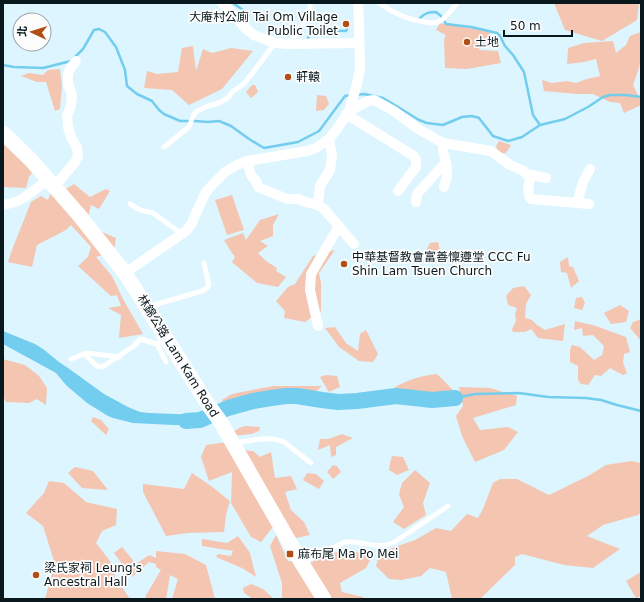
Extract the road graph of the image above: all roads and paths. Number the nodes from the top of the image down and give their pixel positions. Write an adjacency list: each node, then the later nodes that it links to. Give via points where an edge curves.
1 (222, 3): 6 (street, via 254,35)
2 (310, 3): 8 (lane, via 310,11)
3 (358, 3): 7 (street)
4 (379, 3): 5 (lane, via 405,18 433,23 441,20)
5 (457, 3)
6 (274, 43): 8 (street); 14 (lane, via 244,84 228,98 197,111 189,128)
7 (359, 43): 8 (street); 10 (street, via 358,84)
8 (289, 44)
9 (76, 60): 20 (street, via 68,74 72,95 68,127 78,156 60,180)
10 (349, 109): 12 (street); 13 (street, via 370,100 378,102); 22 (street, via 414,156 416,167)
11 (3, 133): 20 (main road, 林錦公路 Lam Kam Road)
12 (329, 139): 15 (street, via 307,151); 28 (street, via 332,156 330,170 320,186)
13 (443, 143): 16 (street); 18 (street, via 491,151)
14 (164, 147)
15 (247, 161): 28 (street, via 258,187 287,199 299,199); 30 (street, via 225,172 214,182 206,192 192,223)
16 (446, 162): 21 (street, via 447,176); 23 (street, via 417,194)
17 (590, 169): 24 (street)
18 (530, 175): 19 (street); 24 (street, via 528,192 531,200)
19 (546, 178)
20 (51, 183): 27 (street, via 16,202); 33 (main road, 林錦公路 Lam Kam Road)
21 (444, 187)
22 (398, 191)
23 (416, 202)
24 (577, 203): 26 (street)
25 (130, 204): 30 (lane, via 140,210 152,212)
26 (589, 204)
27 (3, 205)
28 (318, 205): 29 (street)
29 (339, 226): 31 (street); 35 (street, via 311,274 310,290)
30 (182, 234): 33 (street)
31 (354, 244)
32 (204, 263): 34 (lane, via 209,285 207,288)
33 (126, 273): 34 (main road, 林錦公路 Lam Kam Road)
34 (146, 307): 36 (main road, 林錦公路 Lam Kam Road)
35 (318, 326)
36 (162, 342): 38 (lane, via 140,339); 40 (lane); 41 (main road, 林錦公路 Lam Kam Road, via 220,421)
37 (84, 354): 38 (lane); 38 (lane, via 100,368); 39 (lane)
38 (119, 357)
39 (71, 359)
40 (166, 362)
41 (232, 443): 42 (lane, via 280,440); 44 (main road, 林錦公路 Lam Kam Road)
42 (311, 463)
43 (448, 506): 44 (lane, via 386,546 345,542)
44 (301, 562): 45 (main road, 林錦公路 Lam Kam Road)
45 (324, 599)

